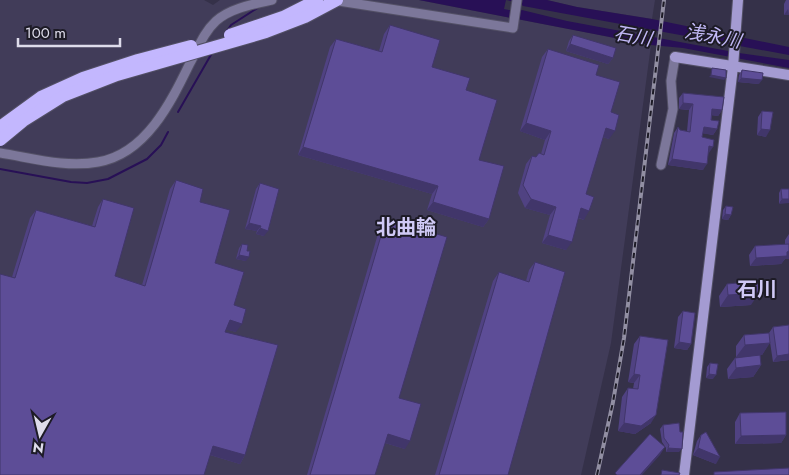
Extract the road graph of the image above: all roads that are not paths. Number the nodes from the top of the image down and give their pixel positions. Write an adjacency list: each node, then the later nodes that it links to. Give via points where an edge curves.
1 (272, 0): 12 (street, via 237,10 216,21 203,37 175,94 147,134 128,150 99,162 81,164)
2 (317, 0): 10 (main road, bridge, via 283,17 83,78 41,97)
3 (332, 0): 5 (street, via 513,28)
4 (337, 0): 11 (main road, bridge, via 266,32 117,75 63,96)
5 (517, 0)
6 (738, 0): 8 (street)
7 (675, 57): 8 (street); 13 (street, via 671,81 673,109)
8 (733, 64): 9 (street); 14 (street)
9 (789, 75)
10 (0, 127)
11 (0, 140)
12 (0, 153)
13 (661, 165)
14 (684, 475)

